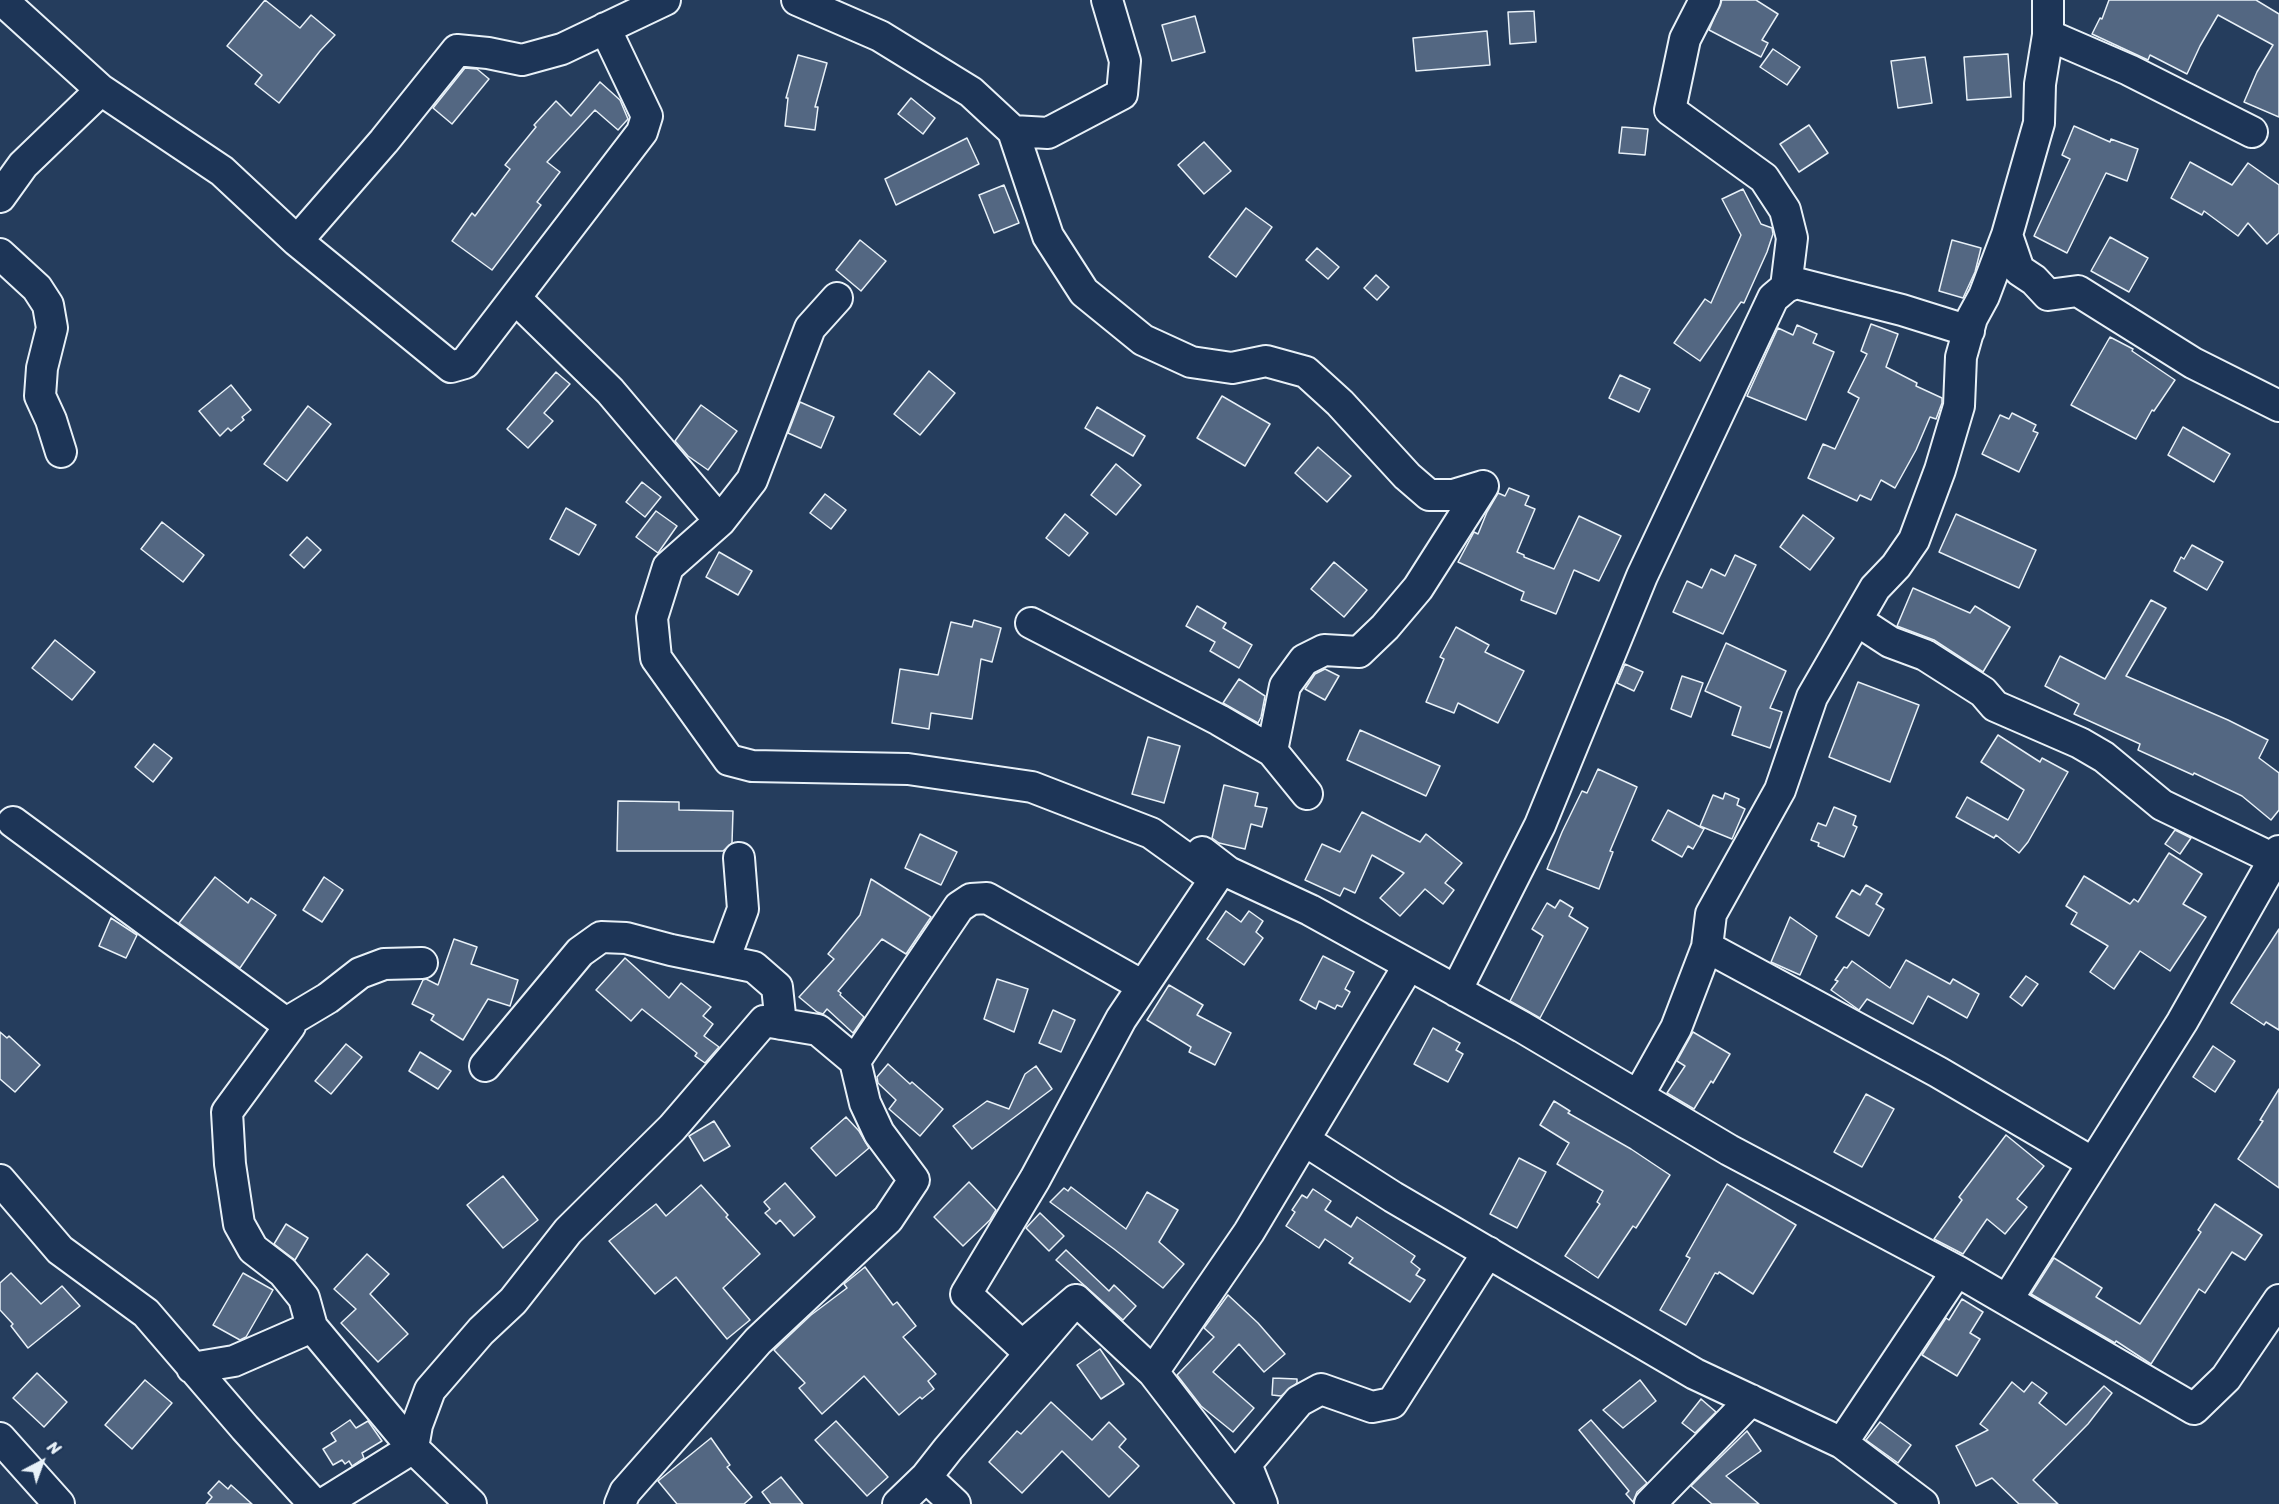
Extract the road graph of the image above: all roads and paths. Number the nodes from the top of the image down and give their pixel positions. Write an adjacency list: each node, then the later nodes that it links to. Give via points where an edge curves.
1 (2, 0): 9 (street)
2 (665, 0): 7 (street)
3 (797, 0): 10 (street, via 890,42 971,92)
4 (1107, 0): 10 (street, via 1125,61 1122,94 1048,133)
5 (1705, 0): 17 (street, via 1685,39 1670,110 1764,178 1785,210 1792,238)
6 (2049, 0): 8 (street)
7 (605, 28): 14 (street, via 561,49 522,60 457,50); 19 (street, via 647,116 642,132)
8 (2048, 35): 11 (street, via 2129,70); 13 (street, via 2039,123)
9 (100, 90): 12 (street, via 23,165); 14 (street, via 222,171)
10 (1013, 131): 27 (street, via 1048,236 1084,292 1143,340 1191,362 1232,368 1266,361 1306,372 1429,495 1453,495 1483,486 1418,588 1385,627 1359,652 1324,650 1304,660 1285,686)
11 (2252, 132)
12 (0, 197)
13 (2007, 235): 16 (street, via 2019,270); 18 (street)
14 (297, 241): 19 (street, via 452,367 465,363)
15 (0, 254): 23 (street, via 37,288 48,305 52,328 40,396)
16 (2034, 280): 18 (street); 22 (street, via 2048,295 2078,291 2193,363)
17 (1786, 287): 21 (street, via 1796,283); 38 (street, via 1773,298 1646,565 1540,825)
18 (1984, 296): 21 (street)
19 (515, 298): 24 (street, via 610,391)
20 (837, 298): 24 (street, via 810,328 752,480)
21 (1969, 330): 25 (street, via 1961,357 1959,406 1914,540 1875,588)
22 (2279, 405)
23 (61, 452)
24 (720, 521): 37 (street, via 668,567 652,618 656,658 729,760 752,766 908,769 1032,787 1151,833 1215,879)
25 (1858, 621): 31 (street, via 1890,642 1925,655 1983,692 1995,706 2104,757 2162,805); 33 (street, via 1812,697 1780,790 1711,914)
26 (1030, 623): 27 (street)
27 (1272, 751): 28 (street)
28 (1307, 794)
29 (13, 822): 39 (street)
30 (1181, 837): 36 (street, via 1228,872 1311,910)
31 (2276, 855): 45 (street, via 2182,1022)
32 (739, 858): 34 (street, via 743,909)
33 (1707, 947): 43 (street, via 1677,1028); 45 (street, via 1938,1072)
34 (724, 960): 40 (street, via 754,967 777,987); 42 (street, via 626,938 601,937 580,952)
35 (422, 963): 39 (street, via 384,964 360,973)
36 (1409, 965): 38 (street); 44 (street)
37 (1143, 987): 41 (street, via 987,898 971,899 959,907); 49 (street, via 1121,1019 1035,1179 966,1294 1022,1346)
38 (1456, 991): 43 (street)
39 (286, 1023): 52 (street, via 290,1026 227,1112 230,1164 239,1224 252,1249 283,1272 304,1298)
40 (781, 1024): 41 (street, via 818,1030); 58 (street, via 764,1021 672,1128 568,1231 513,1301 481,1331 430,1390)
41 (855, 1060): 64 (street, via 865,1103 879,1133 914,1180 888,1219 758,1341 625,1492)
42 (485, 1066)
43 (1638, 1096): 48 (street)
44 (1304, 1140): 47 (street); 54 (street, via 1249,1232)
45 (2093, 1163): 50 (street)
46 (0, 1179): 53 (street, via 60,1250 146,1313)
47 (1488, 1252): 55 (street, via 1695,1374); 68 (street, via 1392,1403 1372,1407 1321,1389 1299,1401 1246,1464)
48 (1957, 1271): 50 (street); 57 (street)
49 (1076, 1300): 54 (street); 59 (street)
50 (2007, 1300): 51 (street, via 2194,1409 2226,1378)
51 (2279, 1300)
52 (312, 1327): 53 (street, via 234,1361); 58 (street)
53 (192, 1368): 61 (street)
54 (1153, 1372): 67 (street)
55 (1751, 1400): 57 (street); 69 (street)
56 (0, 1438): 60 (street)
57 (1842, 1443): 70 (street)
58 (413, 1448): 62 (street); 63 (street)
59 (927, 1477): 65 (street); 66 (street)
60 (59, 1504)
61 (314, 1504)
62 (323, 1504)
63 (471, 1504)
64 (620, 1504)
65 (898, 1504)
66 (955, 1504)
67 (1255, 1504)
68 (1262, 1504)
69 (1650, 1504)
70 (1923, 1504)

